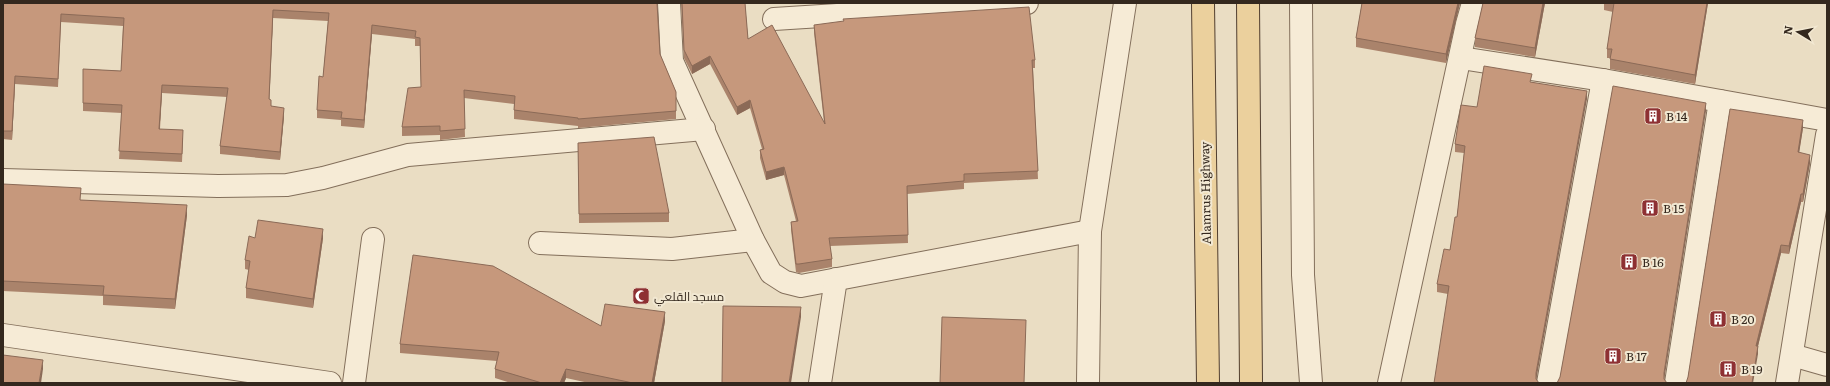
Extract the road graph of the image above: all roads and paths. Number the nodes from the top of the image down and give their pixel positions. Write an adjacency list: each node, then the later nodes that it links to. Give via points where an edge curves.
1 (669, 3): 13 (street, via 672,61)
2 (1027, 3): 8 (street)
3 (1125, 3): 16 (street)
4 (1203, 3): 22 (main road, Alamrus Highway)
5 (1248, 3): 31 (main road)
6 (1300, 3): 32 (street, via 1303,275)
7 (1473, 3): 9 (street)
8 (774, 19)
9 (1461, 58): 10 (street); 33 (street)
10 (1603, 80): 11 (street); 34 (street)
11 (1720, 101): 12 (street); 35 (street)
12 (1827, 120)
13 (704, 129): 15 (street, via 408,155 346,173 286,185 218,186); 18 (street)
14 (1827, 135): 23 (street)
15 (3, 180)
16 (1090, 231): 20 (street); 28 (street)
17 (372, 239): 26 (street)
18 (753, 240): 19 (street, via 672,249); 20 (street, via 771,272 785,282 801,286)
19 (540, 243)
20 (836, 279): 27 (street)
21 (3, 335): 25 (street)
22 (1207, 336): 29 (main road); 30 (main road, Alamrus Highway)
23 (1792, 354): 24 (street); 36 (street)
24 (1827, 365)
25 (330, 383)
26 (354, 383)
27 (820, 383)
28 (1088, 383)
29 (1196, 383)
30 (1208, 383)
31 (1251, 383)
32 (1311, 383)
33 (1389, 383)
34 (1548, 383)
35 (1676, 383)
36 (1787, 383)

